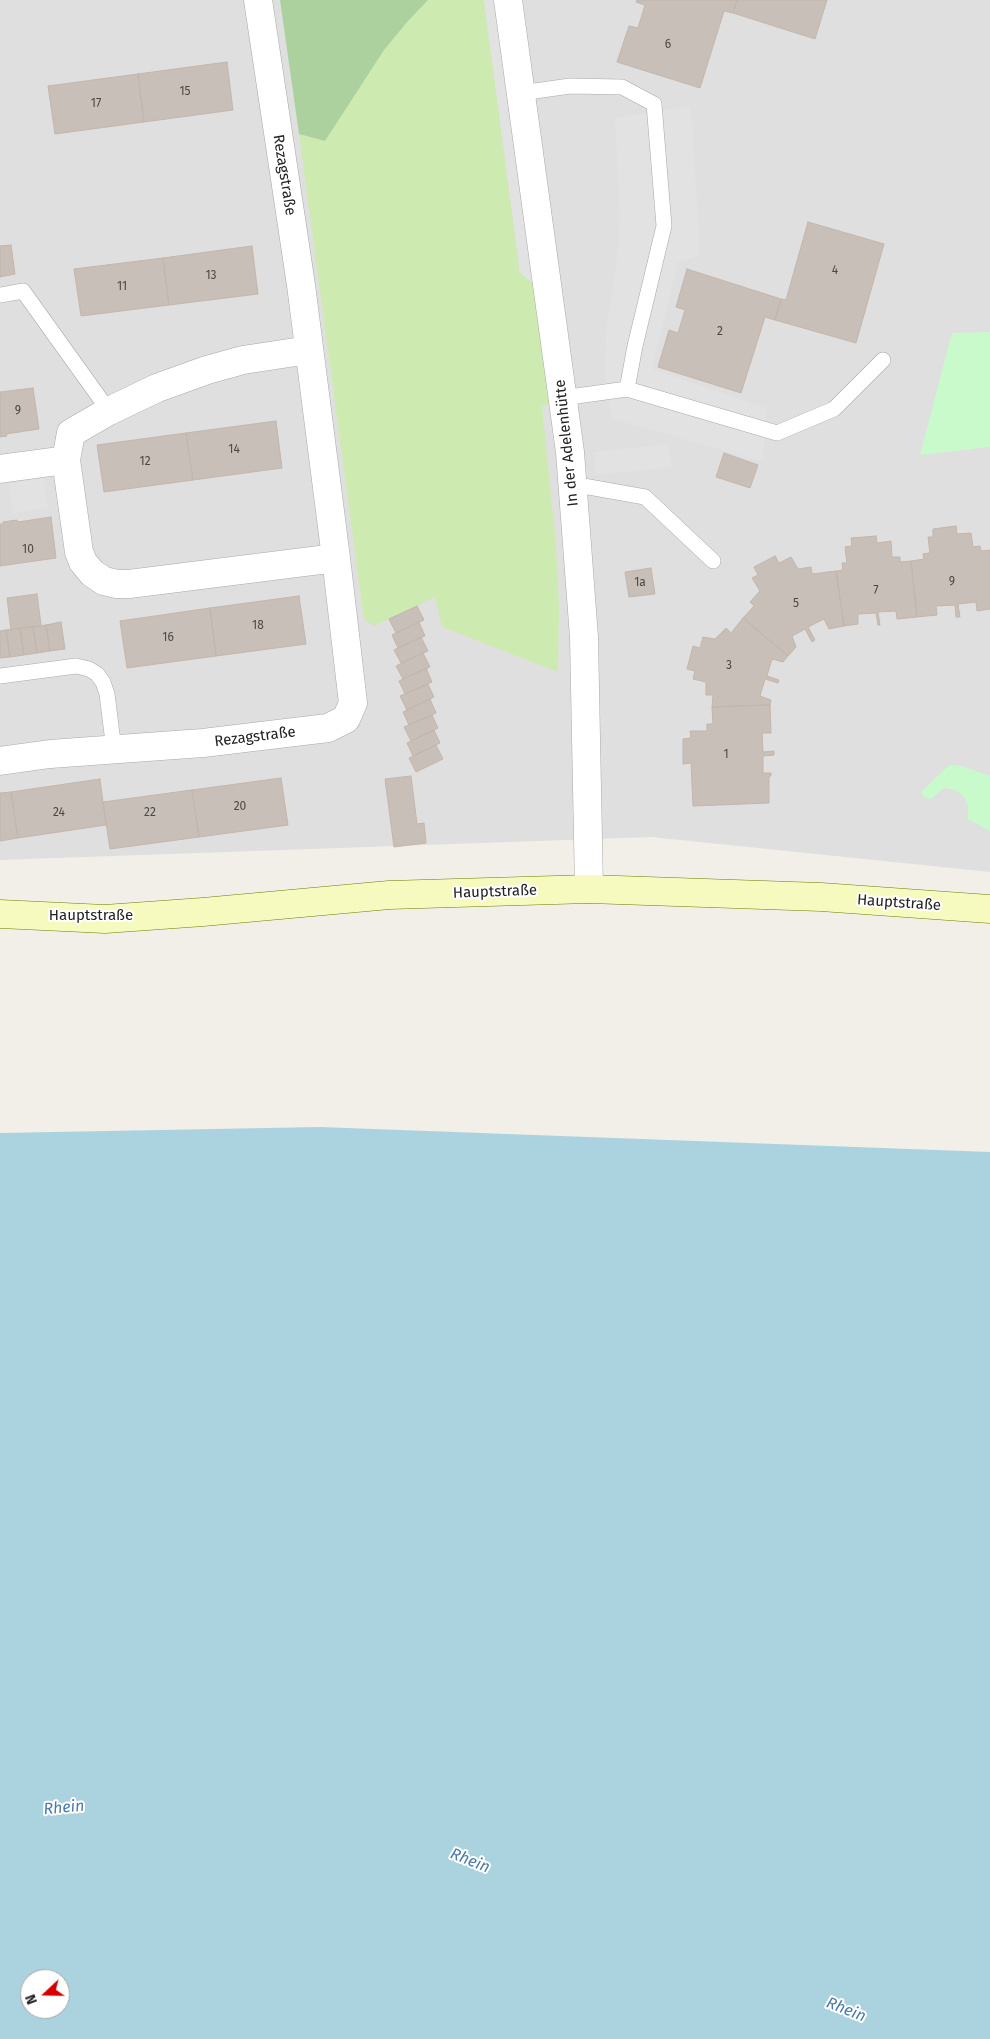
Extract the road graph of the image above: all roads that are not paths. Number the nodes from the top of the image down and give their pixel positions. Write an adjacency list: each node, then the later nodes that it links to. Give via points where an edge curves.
1 (258, 0): 5 (street, Rezagstraße)
2 (508, 0): 3 (street, In der Adelenhütte)
3 (521, 93): 7 (lane, via 570,86 622,87 654,104 664,226); 8 (street, In der Adelenhütte)
4 (0, 295): 9 (lane, via 23,291)
5 (309, 350): 9 (street, via 243,360 207,370 157,388); 13 (street, Rezagstraße)
6 (883, 360): 7 (lane, via 834,409 777,433)
7 (627, 389): 8 (lane)
8 (562, 398): 12 (street, In der Adelenhütte)
9 (109, 411): 10 (street, via 71,433)
10 (66, 460): 11 (street); 13 (street, via 79,552 92,573 104,580 129,584)
11 (0, 468)
12 (572, 484): 14 (lane, via 646,497); 18 (street, In der Adelenhütte, via 584,637)
13 (336, 558): 16 (street, Rezagstraße, via 353,703 346,719 328,728)
14 (713, 561)
15 (0, 676): 16 (lane, via 76,666 93,672 103,682 107,694)
16 (114, 750): 17 (street, Rezagstraße)
17 (0, 761)
18 (589, 889): 19 (main road, Hauptstraße, via 821,897); 20 (main road, Hauptstraße, via 389,895 105,918)
19 (990, 909)
20 (0, 914)

